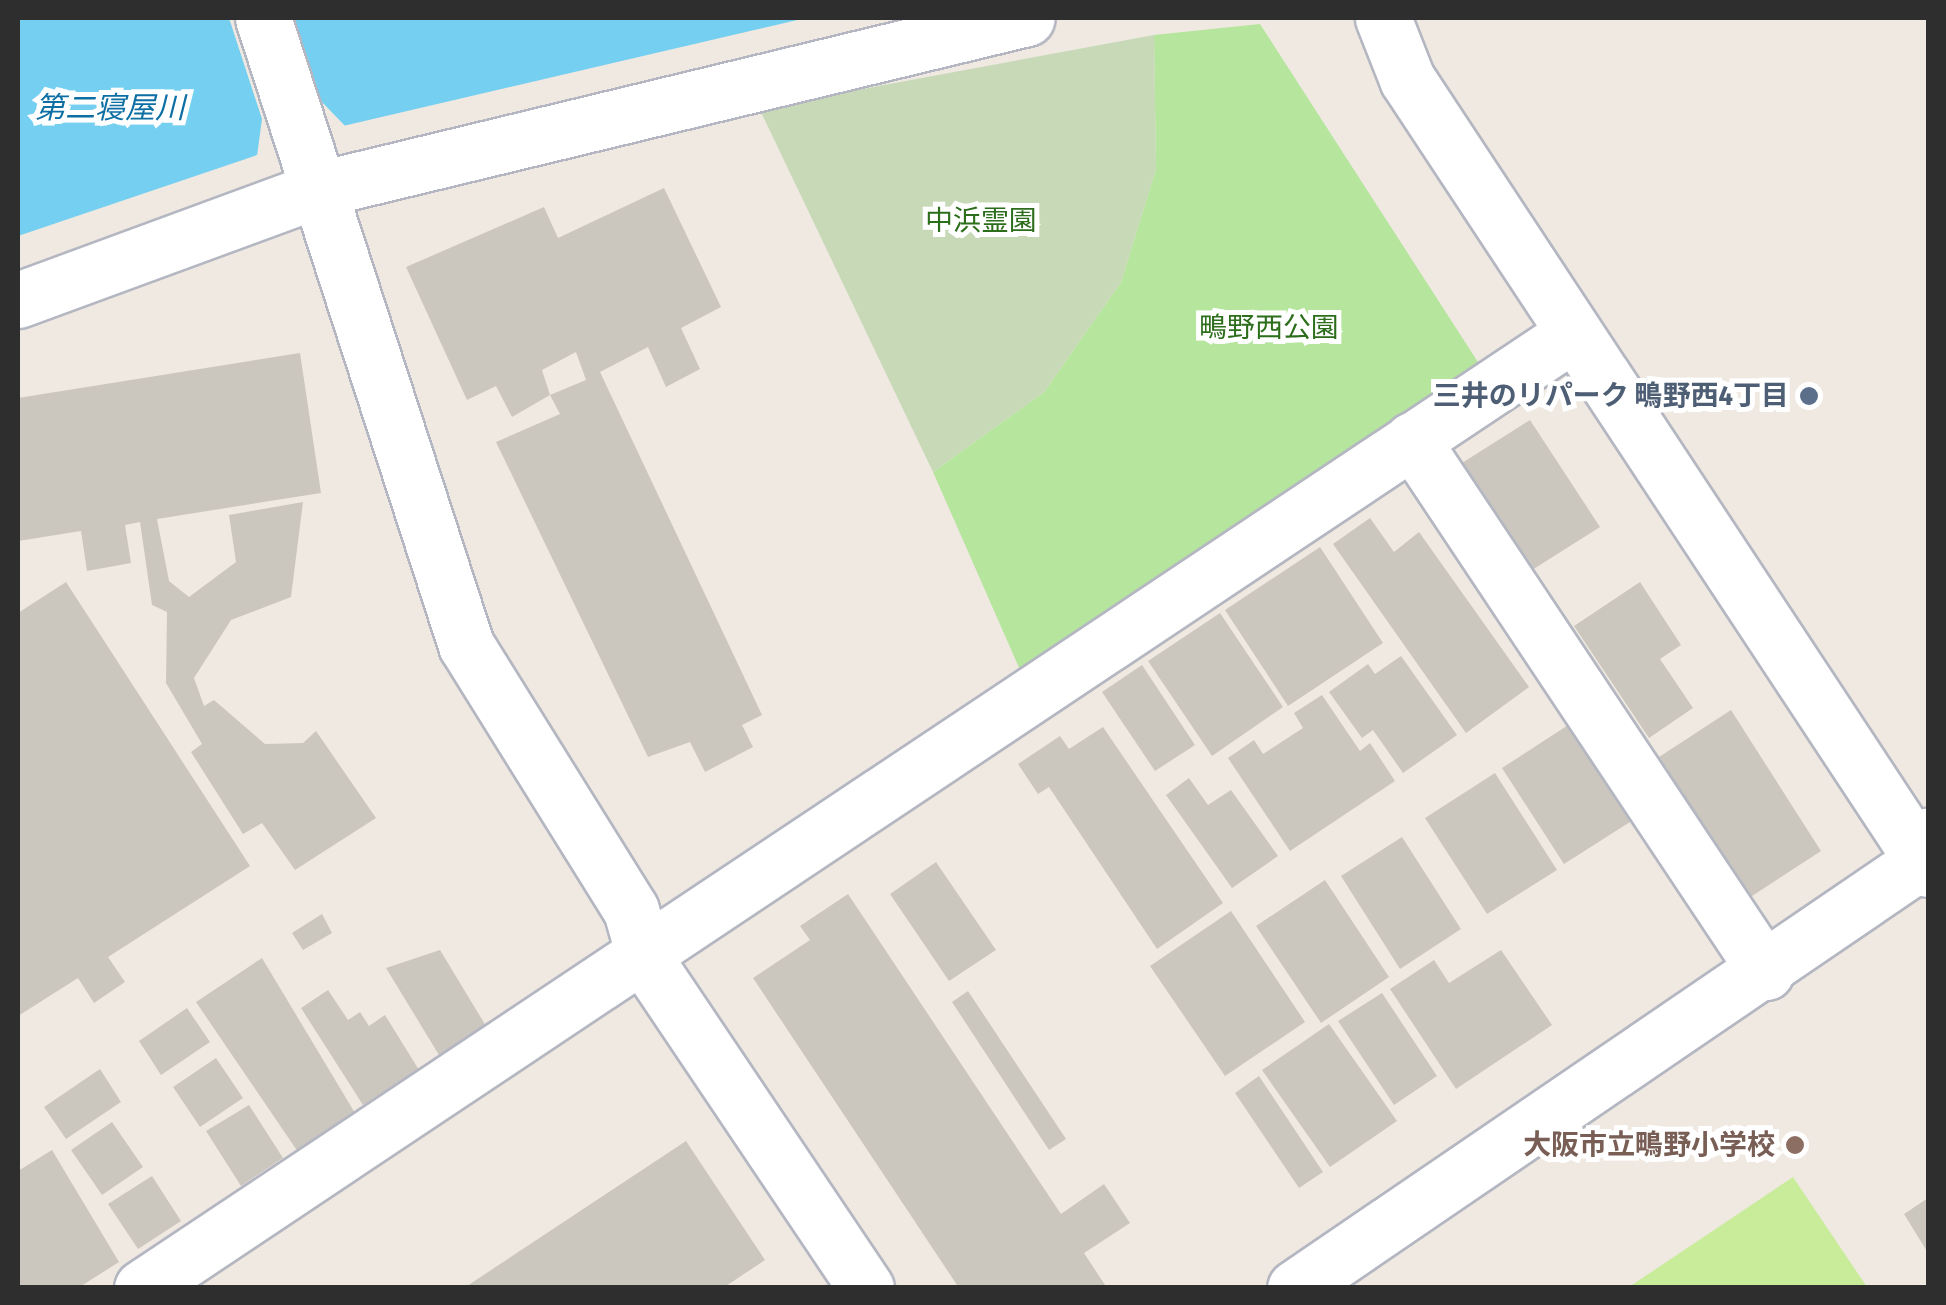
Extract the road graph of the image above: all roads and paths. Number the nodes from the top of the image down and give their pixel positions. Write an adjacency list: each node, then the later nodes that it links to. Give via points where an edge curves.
1 (262, 18): 4 (street)
2 (1028, 18): 4 (street)
3 (1384, 18): 6 (street, via 1392,55)
4 (313, 168): 5 (street); 9 (street, via 466,645 631,910)
5 (18, 300)
6 (1574, 332): 7 (street); 8 (street)
7 (1412, 440): 9 (street); 10 (street)
8 (1927, 855): 10 (street)
9 (645, 959): 11 (street); 12 (street)
10 (1766, 972): 13 (street)
11 (142, 1288)
12 (866, 1288)
13 (1295, 1288)

